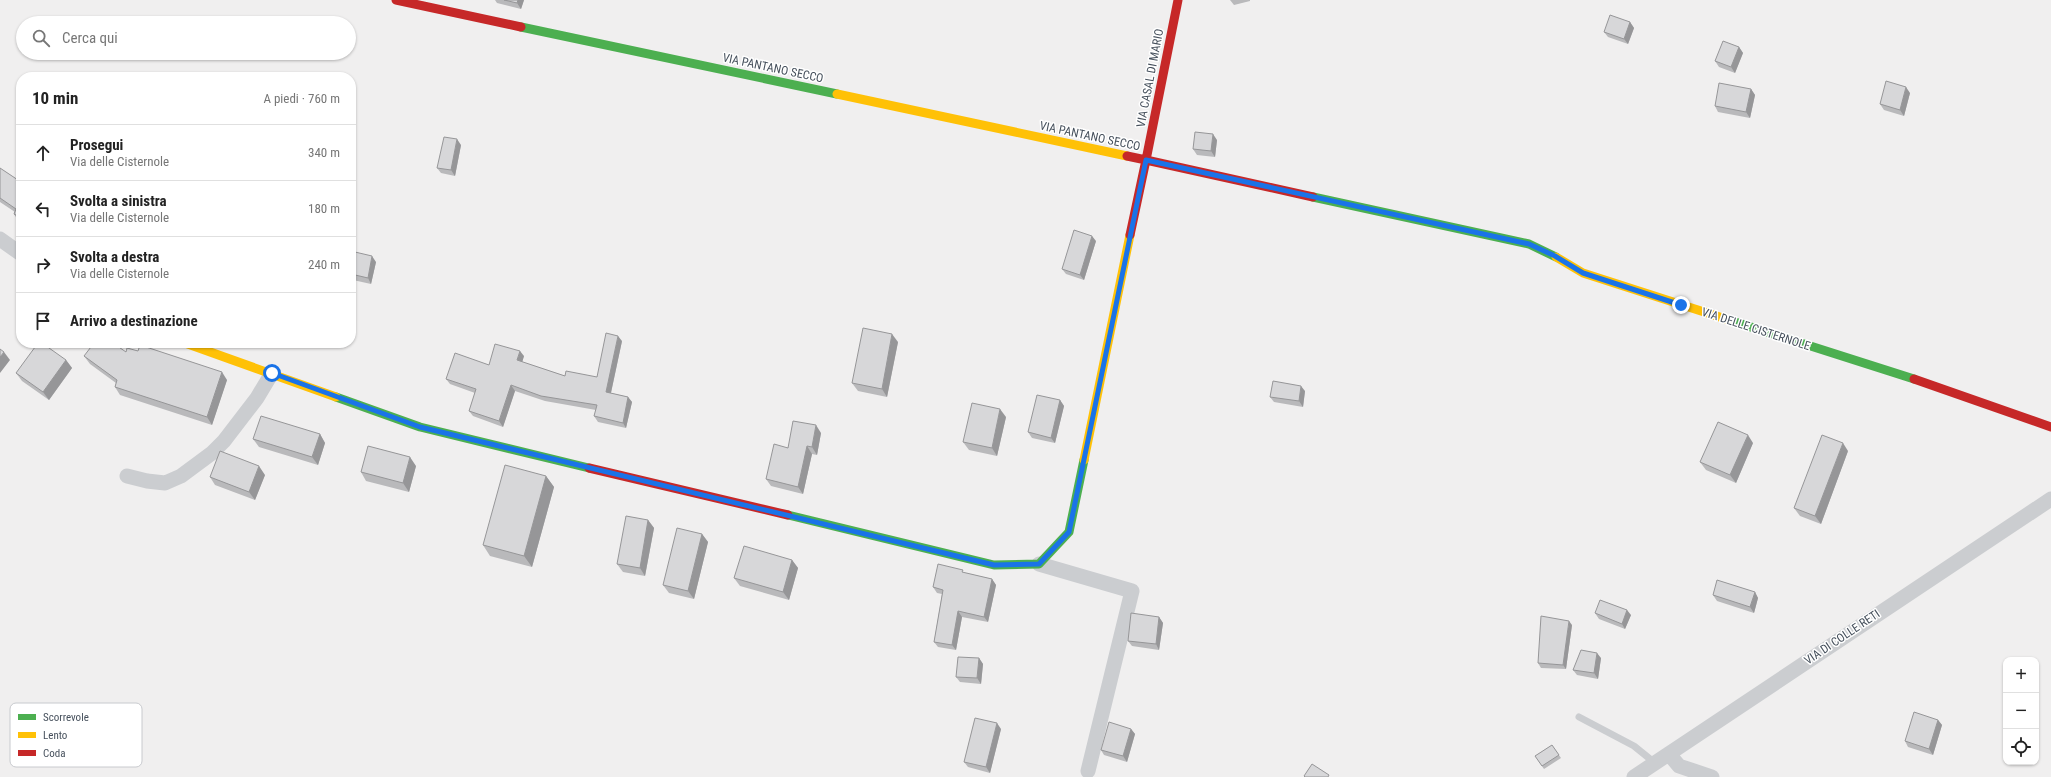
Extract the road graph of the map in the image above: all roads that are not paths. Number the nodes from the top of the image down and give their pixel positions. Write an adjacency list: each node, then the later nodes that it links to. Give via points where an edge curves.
1 (396, 0): 3 (street, VIA PANTANO SECCO)
2 (1178, 0): 3 (street, VIA CASAL DI MARIO)
3 (1146, 160): 8 (street, VIA DELLE CISTERNOLE, via 1529,244 1583,273 1902,375); 11 (street, via 1069,532)
4 (0, 239): 5 (street)
5 (16, 250)
6 (200, 348): 7 (street)
7 (272, 373): 9 (street, via 257,398 224,441 181,476 165,483); 11 (street, via 420,427 994,565)
8 (2051, 427)
9 (128, 476)
10 (2051, 499): 13 (street, VIA DI COLLE RETI)
11 (1039, 564): 15 (street, via 1132,591)
12 (1579, 717): 14 (lane, via 1634,746)
13 (1669, 754): 14 (street, VIA DI COLLE RETI); 17 (street, via 1679,766)
14 (1655, 763): 16 (street, VIA DI COLLE RETI)
15 (1088, 771)
16 (1634, 777)
17 (1712, 777)

